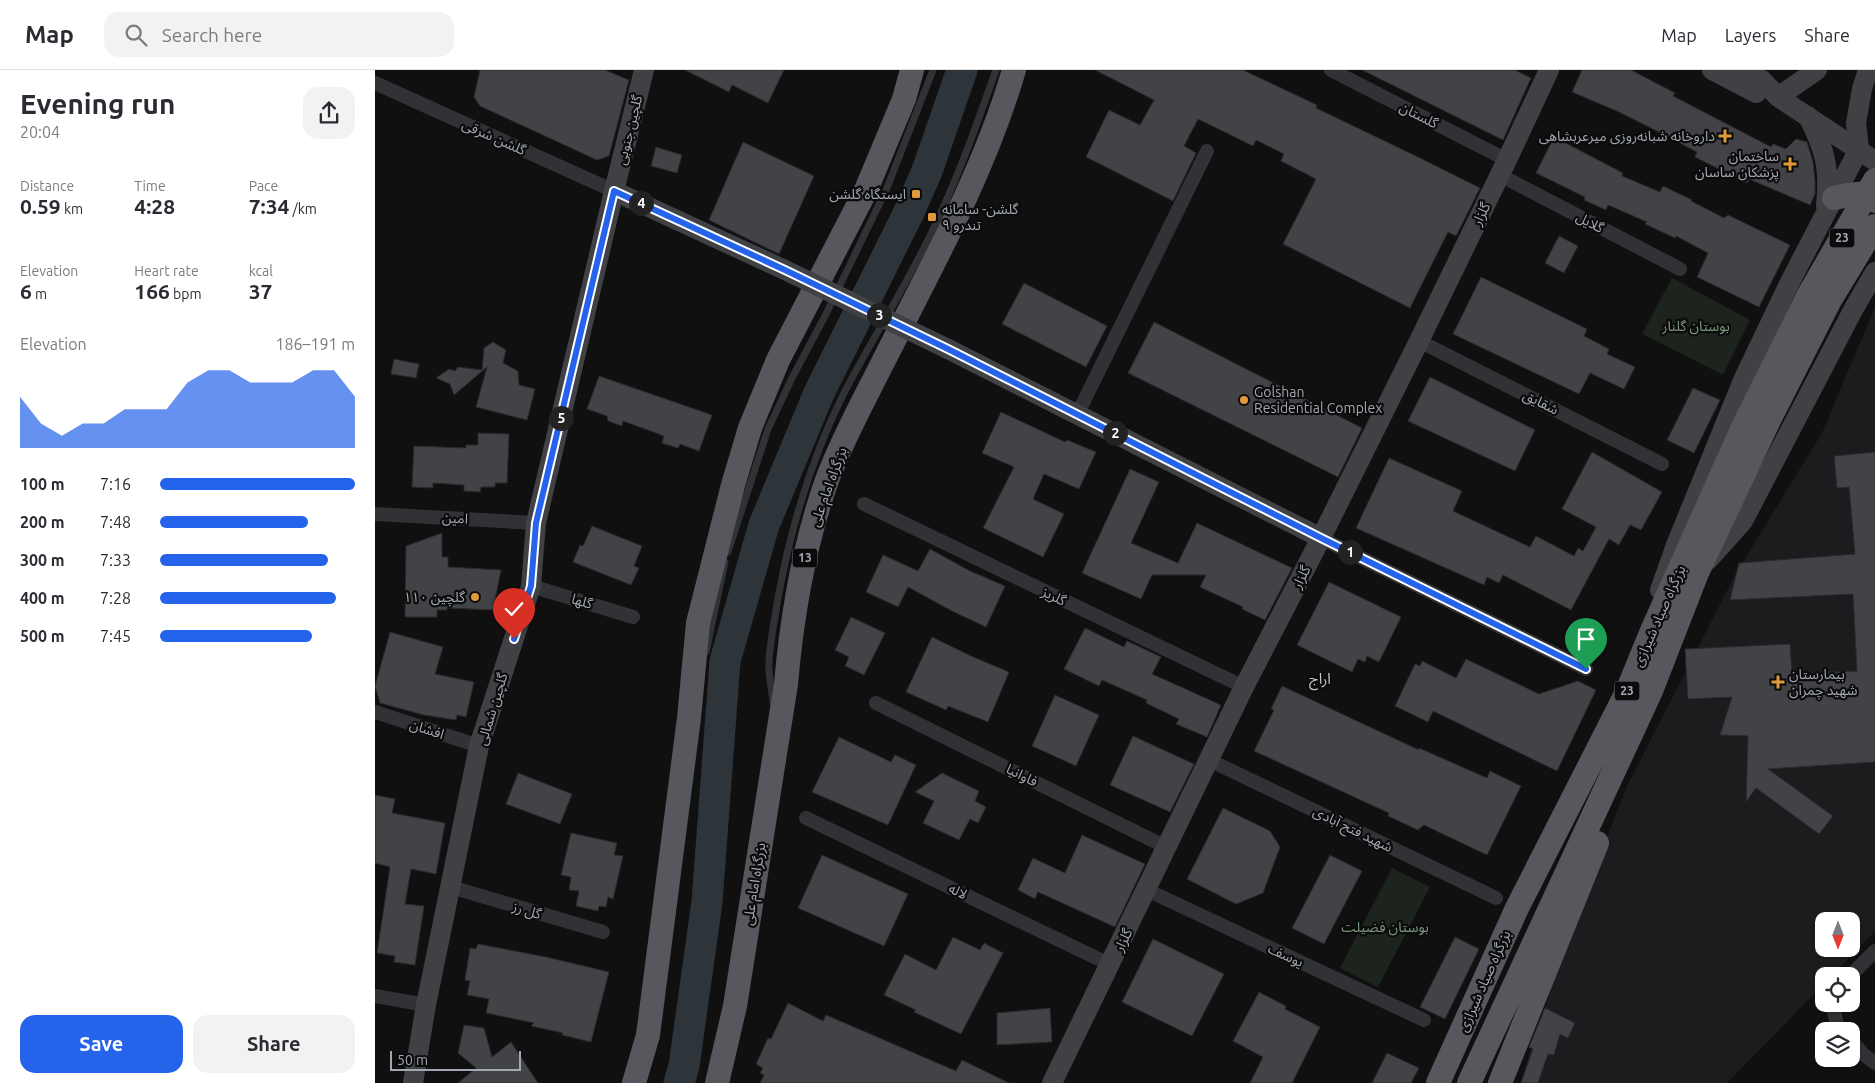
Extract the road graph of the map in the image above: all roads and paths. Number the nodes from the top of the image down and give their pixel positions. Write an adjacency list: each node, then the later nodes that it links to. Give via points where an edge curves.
1 (644, 70): 20 (main road, گلچین جنوبی)
2 (913, 70): 45 (highway, via 866,190 778,360 750,428 698,623)
3 (933, 70): 38 (lane, via 887,188 769,429 726,559)
4 (996, 70): 46 (lane, via 937,222 841,399 797,510 783,572 769,663)
5 (1014, 70): 46 (highway, بزرگراه امام علی / 13, via 982,158 950,229 827,480 799,589)
6 (1331, 70): 18 (street, گلستان)
7 (1549, 70): 18 (main road, گلزار)
8 (1712, 70): 13 (main road, via 1756,93)
9 (1742, 70): 13 (main road, via 1762,80)
10 (1817, 70): 13 (main road)
11 (1869, 70): 15 (main road, via 1856,123)
12 (375, 83): 20 (street, گلشن شرقی)
13 (1778, 97): 14 (main road)
14 (1807, 115): 15 (main road); 22 (main road, via 1827,162)
15 (1859, 149): 17 (main road); 22 (main road)
16 (1207, 152): 28 (street)
17 (1875, 161)
18 (1504, 167): 24 (street, گلایل); 27 (main road, گلزار)
19 (1875, 180): 26 (highway, بزرگراه صیاد شیرازی / 23, bridge)
20 (614, 191): 28 (main road, bridge, via 785,270); 32 (main road, گلچین شمالی)
21 (1875, 201): 22 (highway, via 1863,193)
22 (1830, 206): 37 (main road, via 1744,378 1661,586)
23 (1875, 226): 26 (highway, بزرگراه صیاد شیرازی / 23)
24 (1680, 269)
25 (1875, 272): 34 (main road, via 1743,521)
26 (1819, 298): 34 (highway, بزرگراه صیاد شیرازی / 23, via 1770,418); 37 (highway, بزرگراه صیاد شیرازی / 23, via 1745,425)
27 (1419, 340): 29 (street, شقایق); 33 (main road, گلزار)
28 (1078, 413): 33 (main road)
29 (1662, 464)
30 (864, 504): 41 (street, گلریز)
31 (375, 514): 32 (street, امین)
32 (536, 523): 35 (main road, گلچین شمالی)
33 (1321, 538): 39 (street); 41 (main road, گلزار)
34 (1697, 573): 42 (highway, بزرگراه صیاد شیرازی / 23)
35 (531, 586): 36 (street, گلها); 47 (main road, گلچین شمالی)
36 (633, 617)
37 (1651, 633): 67 (highway, بزرگراه صیاد شیرازی / 23, via 1626,694 1517,908)
38 (703, 664)
39 (1586, 669)
40 (701, 673): 45 (lane)
41 (1244, 687): 48 (main road, گلزار)
42 (1651, 691): 68 (highway, بزرگراه صیاد شیرازی / 23); 69 (highway, via 1623,777)
43 (876, 702): 50 (street, فاوانیا)
44 (375, 712): 47 (street, افشان)
45 (689, 718): 64 (highway, via 647,1035)
46 (777, 738): 65 (highway, بزرگراه امام علی / 13, via 735,1006)
47 (479, 746): 51 (main road, گلچین شمالی)
48 (1209, 760): 50 (main road, گلزار); 53 (street, شهید فتح آبادی)
49 (806, 818): 56 (street, لاله)
50 (1168, 848): 52 (main road, گلزار)
51 (451, 887): 54 (street, گل رز); 59 (main road, گلچین شمالی)
52 (1147, 890): 56 (main road, گلزار); 60 (street, یوسف)
53 (1496, 898)
54 (603, 932)
55 (1875, 951): 57 (street)
56 (1111, 965): 66 (main road, گلزار)
57 (1859, 967)
58 (375, 996): 59 (street)
59 (426, 1006): 63 (main road, گلچین شمالی)
60 (1424, 1020)
61 (1860, 1050): 62 (street)
62 (1875, 1064)
63 (413, 1083)
64 (634, 1083)
65 (717, 1083)
66 (1052, 1083)
67 (1438, 1083)
68 (1469, 1083)
69 (1500, 1083)

